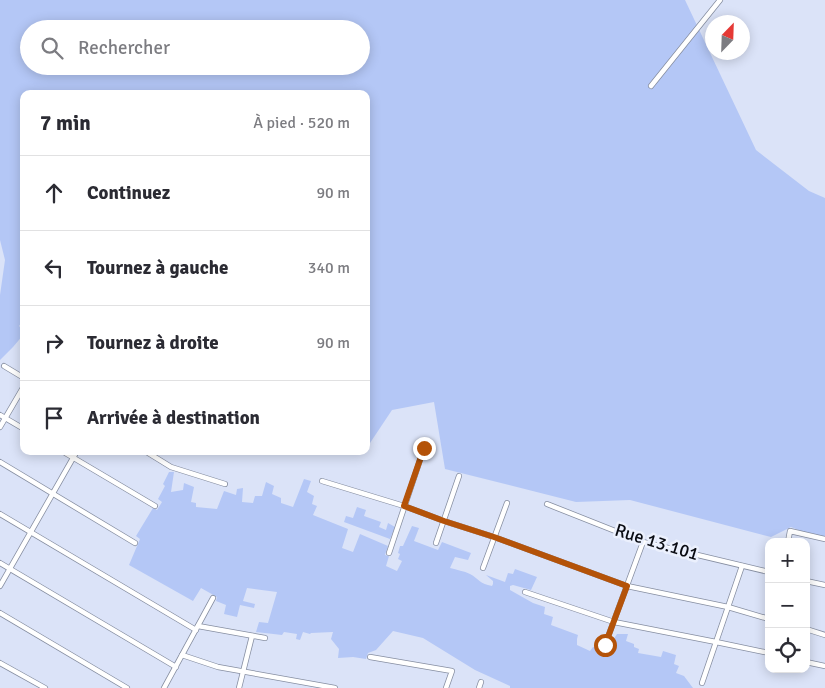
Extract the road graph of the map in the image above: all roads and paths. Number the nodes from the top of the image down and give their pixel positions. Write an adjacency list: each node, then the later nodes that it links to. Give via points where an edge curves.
1 (720, 0): 2 (street)
2 (651, 86)
3 (4, 366): 4 (street)
4 (20, 376)
5 (20, 393): 7 (street)
6 (0, 415): 7 (street)
7 (5, 418): 8 (street); 9 (street)
8 (0, 427)
9 (20, 427)
10 (424, 448): 23 (street)
11 (68, 455): 14 (street)
12 (75, 455): 14 (street)
13 (152, 455): 18 (street, via 171,467)
14 (73, 458): 19 (street); 22 (street)
15 (0, 462): 19 (street)
16 (459, 476): 25 (street)
17 (322, 481): 23 (street)
18 (225, 484)
19 (53, 493): 26 (street); 31 (street)
20 (507, 503): 27 (street)
21 (547, 504): 30 (street, Rue 13.101)
22 (155, 506)
23 (404, 506): 25 (street); 33 (street)
24 (0, 514): 26 (street)
25 (444, 521): 27 (street); 32 (street)
26 (31, 532): 37 (street); 49 (street)
27 (494, 537): 36 (street); 42 (street)
28 (789, 538): 29 (street, via 790,531)
29 (825, 539)
30 (643, 542): 35 (street, Rue 13.101); 42 (street)
31 (136, 543)
32 (436, 543)
33 (389, 553)
34 (0, 562): 37 (street)
35 (742, 566): 38 (street, Rue 13.101); 45 (street)
36 (483, 568)
37 (10, 569): 41 (street); 62 (street)
38 (765, 571)
39 (810, 582): 40 (street)
40 (825, 585)
41 (0, 586)
42 (627, 586): 45 (street); 48 (street)
43 (525, 592): 48 (street)
44 (213, 598): 49 (street)
45 (728, 607): 47 (street); 54 (street)
46 (0, 613): 67 (street)
47 (765, 618)
48 (614, 622): 54 (street); 55 (street)
49 (197, 628): 52 (street); 57 (street)
50 (810, 631): 51 (street)
51 (825, 635)
52 (252, 636): 53 (street); 63 (street)
53 (266, 638)
54 (716, 642): 56 (street); 65 (street)
55 (605, 645)
56 (765, 653)
57 (182, 655): 62 (street); 63 (street)
58 (370, 657): 71 (street, via 452,671)
59 (0, 663): 66 (street)
60 (810, 663): 61 (street)
61 (825, 666)
62 (176, 667): 68 (street)
63 (243, 672): 69 (street); 70 (street)
64 (481, 682): 72 (street)
65 (702, 683)
66 (45, 688)
67 (127, 688)
68 (164, 688)
69 (239, 688)
70 (335, 688)
71 (446, 688)
72 (479, 688)

